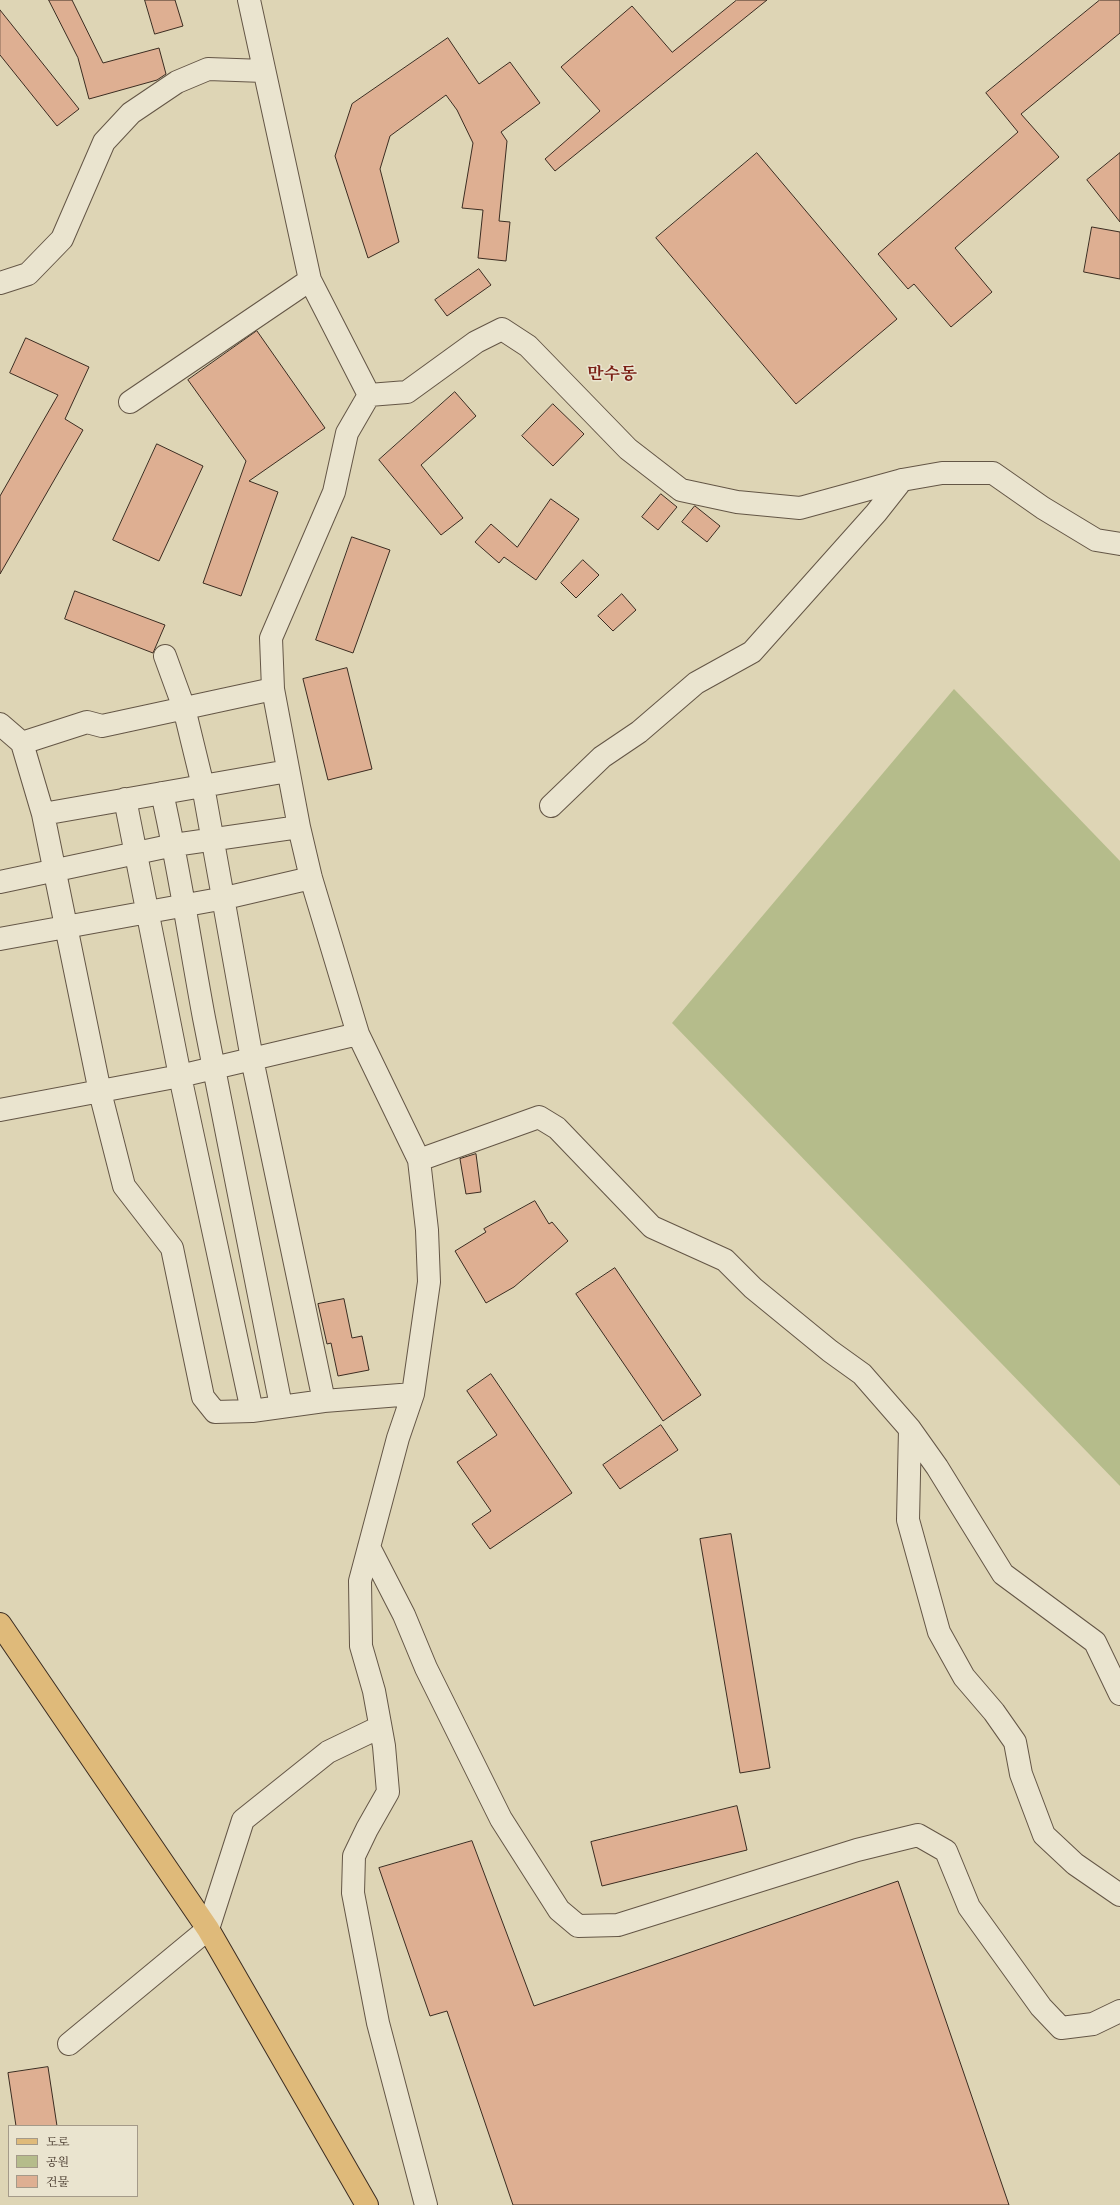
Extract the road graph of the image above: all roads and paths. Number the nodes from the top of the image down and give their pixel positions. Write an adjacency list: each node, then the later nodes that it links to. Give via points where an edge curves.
1 (249, 0): 2 (street)
2 (264, 71): 3 (street); 4 (street, via 208,69 177,82 131,113 104,142 62,239 28,274)
3 (310, 280): 5 (street); 6 (street)
4 (0, 283)
5 (369, 395): 7 (street, via 407,392 476,342 502,329 528,346 628,449 681,490 737,502 800,508); 10 (street, via 347,432 334,492 271,638)
6 (130, 402)
7 (902, 480): 8 (street, via 942,472 993,473 1043,508 1096,540); 18 (street, via 876,513 752,652 696,683 639,732 602,757)
8 (1120, 544)
9 (165, 656): 11 (street)
10 (273, 689): 11 (street); 14 (street)
11 (184, 708): 13 (street, via 102,726 87,722); 15 (street)
12 (0, 724): 13 (street)
13 (22, 743): 19 (street)
14 (288, 771): 15 (street); 20 (street)
15 (203, 786): 16 (street); 21 (street)
16 (162, 793): 17 (street); 22 (street)
17 (125, 799): 19 (street); 23 (street)
18 (552, 806)
19 (43, 814): 24 (street)
20 (299, 827): 21 (street); 25 (street)
21 (213, 839): 22 (street); 27 (street)
22 (174, 845): 23 (street); 28 (street)
23 (136, 855): 24 (street); 29 (street)
24 (53, 872): 26 (street); 30 (street)
25 (312, 878): 27 (street); 32 (street)
26 (0, 882)
27 (225, 898): 28 (street); 33 (street)
28 (183, 905): 29 (street); 34 (street)
29 (147, 912): 30 (street); 35 (street)
30 (65, 926): 31 (street); 36 (street)
31 (0, 939)
32 (358, 1034): 33 (street); 38 (street)
33 (252, 1059): 34 (street); 40 (street)
34 (214, 1069): 35 (street); 41 (street)
35 (180, 1076): 36 (street); 42 (street)
36 (100, 1092): 37 (street); 42 (street, via 124,1186 172,1248 203,1397 215,1412)
37 (0, 1110)
38 (418, 1160): 39 (street, via 427,1230 429,1282); 43 (street, via 540,1117 557,1128 652,1227 725,1260 758,1293 862,1374)
39 (413, 1394): 40 (street); 44 (street, via 398,1438)
40 (324, 1401): 41 (street)
41 (281, 1406): 42 (street)
42 (252, 1411)
43 (910, 1429): 46 (street, via 937,1467 1003,1574 1095,1642); 48 (street, via 908,1520 939,1632 964,1677 1015,1742 1021,1774 1044,1836 1075,1864)
44 (369, 1547): 47 (street, via 360,1581 361,1646 374,1691); 51 (street, via 501,1819 559,1910 578,1926 618,1925 857,1850 918,1835 946,1851 969,1907 1040,2007 1061,2028)
45 (0, 1624): 49 (main road)
46 (1120, 1694)
47 (380, 1727): 49 (street, via 328,1752 243,1820); 55 (street, via 388,1792 354,1856 353,1893 378,2023)
48 (1120, 1895)
49 (208, 1929): 53 (street); 54 (main road)
50 (1120, 2011): 51 (street)
51 (1093, 2024): 52 (street)
52 (1120, 2024)
53 (69, 2044)
54 (367, 2205)
55 (426, 2205)

